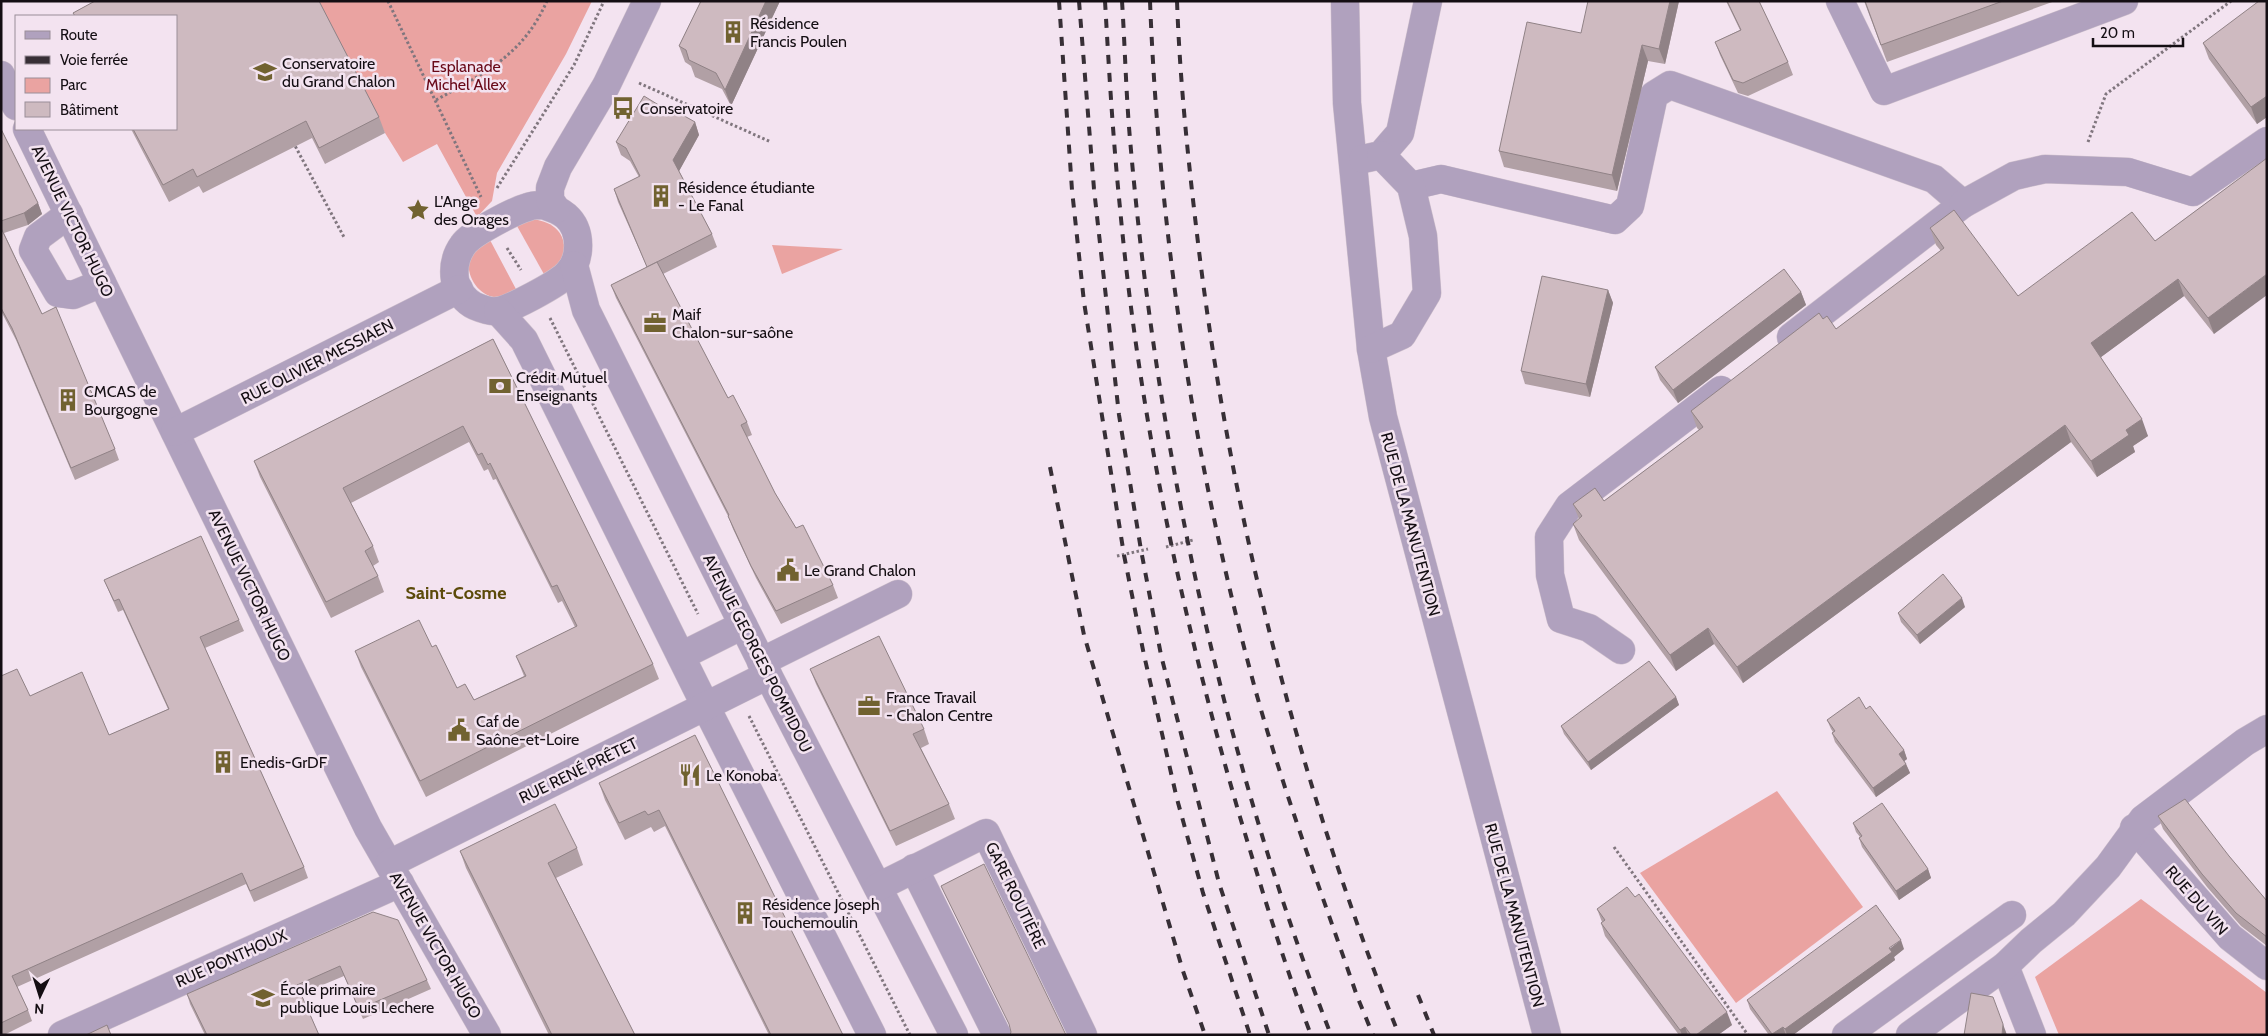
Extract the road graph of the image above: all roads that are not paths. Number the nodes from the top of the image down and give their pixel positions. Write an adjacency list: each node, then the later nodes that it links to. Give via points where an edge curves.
1 (647, 1): 14 (street, via 613,72 558,167 550,188 550,200)
2 (1345, 1): 11 (street, RUE DE LA MANUTENTION, via 1346,103)
3 (1428, 1): 10 (street, via 1400,132)
4 (1840, 1): 5 (street, via 1884,91)
5 (2124, 1)
6 (1, 76): 7 (street)
7 (15, 104)
8 (27, 130): 15 (street, AVENUE VICTOR HUGO)
9 (2267, 141): 13 (street, via 2193,192 2128,172 2045,169 2014,176)
10 (1381, 155): 11 (street); 12 (street)
11 (1352, 161): 20 (street, RUE DE LA MANUTENTION)
12 (1411, 186): 13 (street, via 1441,179 1615,220 1630,206 1654,95 1670,85 1934,179); 20 (street, via 1423,236 1427,293 1402,335)
13 (1963, 204): 21 (street)
14 (556, 209): 16 (street, via 568,218 578,238); 18 (street, via 543,205 528,206 464,243 456,255 453,269)
15 (69, 214): 17 (street, AVENUE VICTOR HUGO); 17 (street, via 38,237 33,250 58,293 73,295)
16 (574, 265): 19 (street, via 567,275 512,308); 25 (street, AVENUE GEORGES POMPIDOU, via 586,310)
17 (102, 283): 23 (street, AVENUE VICTOR HUGO)
18 (458, 289): 19 (street, via 471,304 483,310); 23 (street, RUE OLIVIER MESSIAEN)
19 (498, 311): 27 (street, via 524,340)
20 (1371, 349): 44 (street, RUE DE LA MANUTENTION, via 1383,417)
21 (1772, 351)
22 (1741, 375): 26 (street, via 1569,506 1549,536 1550,575 1562,619 1589,628)
23 (175, 432): 33 (street, AVENUE VICTOR HUGO, via 368,828)
24 (898, 594): 28 (street, RUE RENÉ PRÊTET)
25 (743, 625): 27 (street); 28 (street, AVENUE GEORGES POMPIDOU)
26 (1620, 650)
27 (681, 656): 29 (street)
28 (765, 669): 29 (street, RUE RENÉ PRÊTET); 34 (street, AVENUE GEORGES POMPIDOU)
29 (706, 707): 33 (street, RUE RENÉ PRÊTET); 40 (street)
30 (2267, 729): 31 (street, via 2237,748)
31 (2134, 828): 36 (street, via 2108,867 2064,914); 37 (street, RUE DU VIN, via 2230,938)
32 (914, 868): 34 (street); 42 (street); 43 (street, GARE ROUTIÈRE, via 986,833)
33 (395, 873): 38 (street, RUE PONTHOUX); 39 (street, AVENUE VICTOR HUGO)
34 (878, 887): 41 (street, AVENUE GEORGES POMPIDOU)
35 (2012, 915): 45 (street)
36 (2005, 966): 46 (street); 47 (street)
37 (2267, 966)
38 (62, 1035)
39 (487, 1035)
40 (872, 1035)
41 (954, 1035)
42 (997, 1035)
43 (1083, 1035)
44 (1547, 1035)
45 (1846, 1035)
46 (1910, 1035)
47 (2032, 1035)

